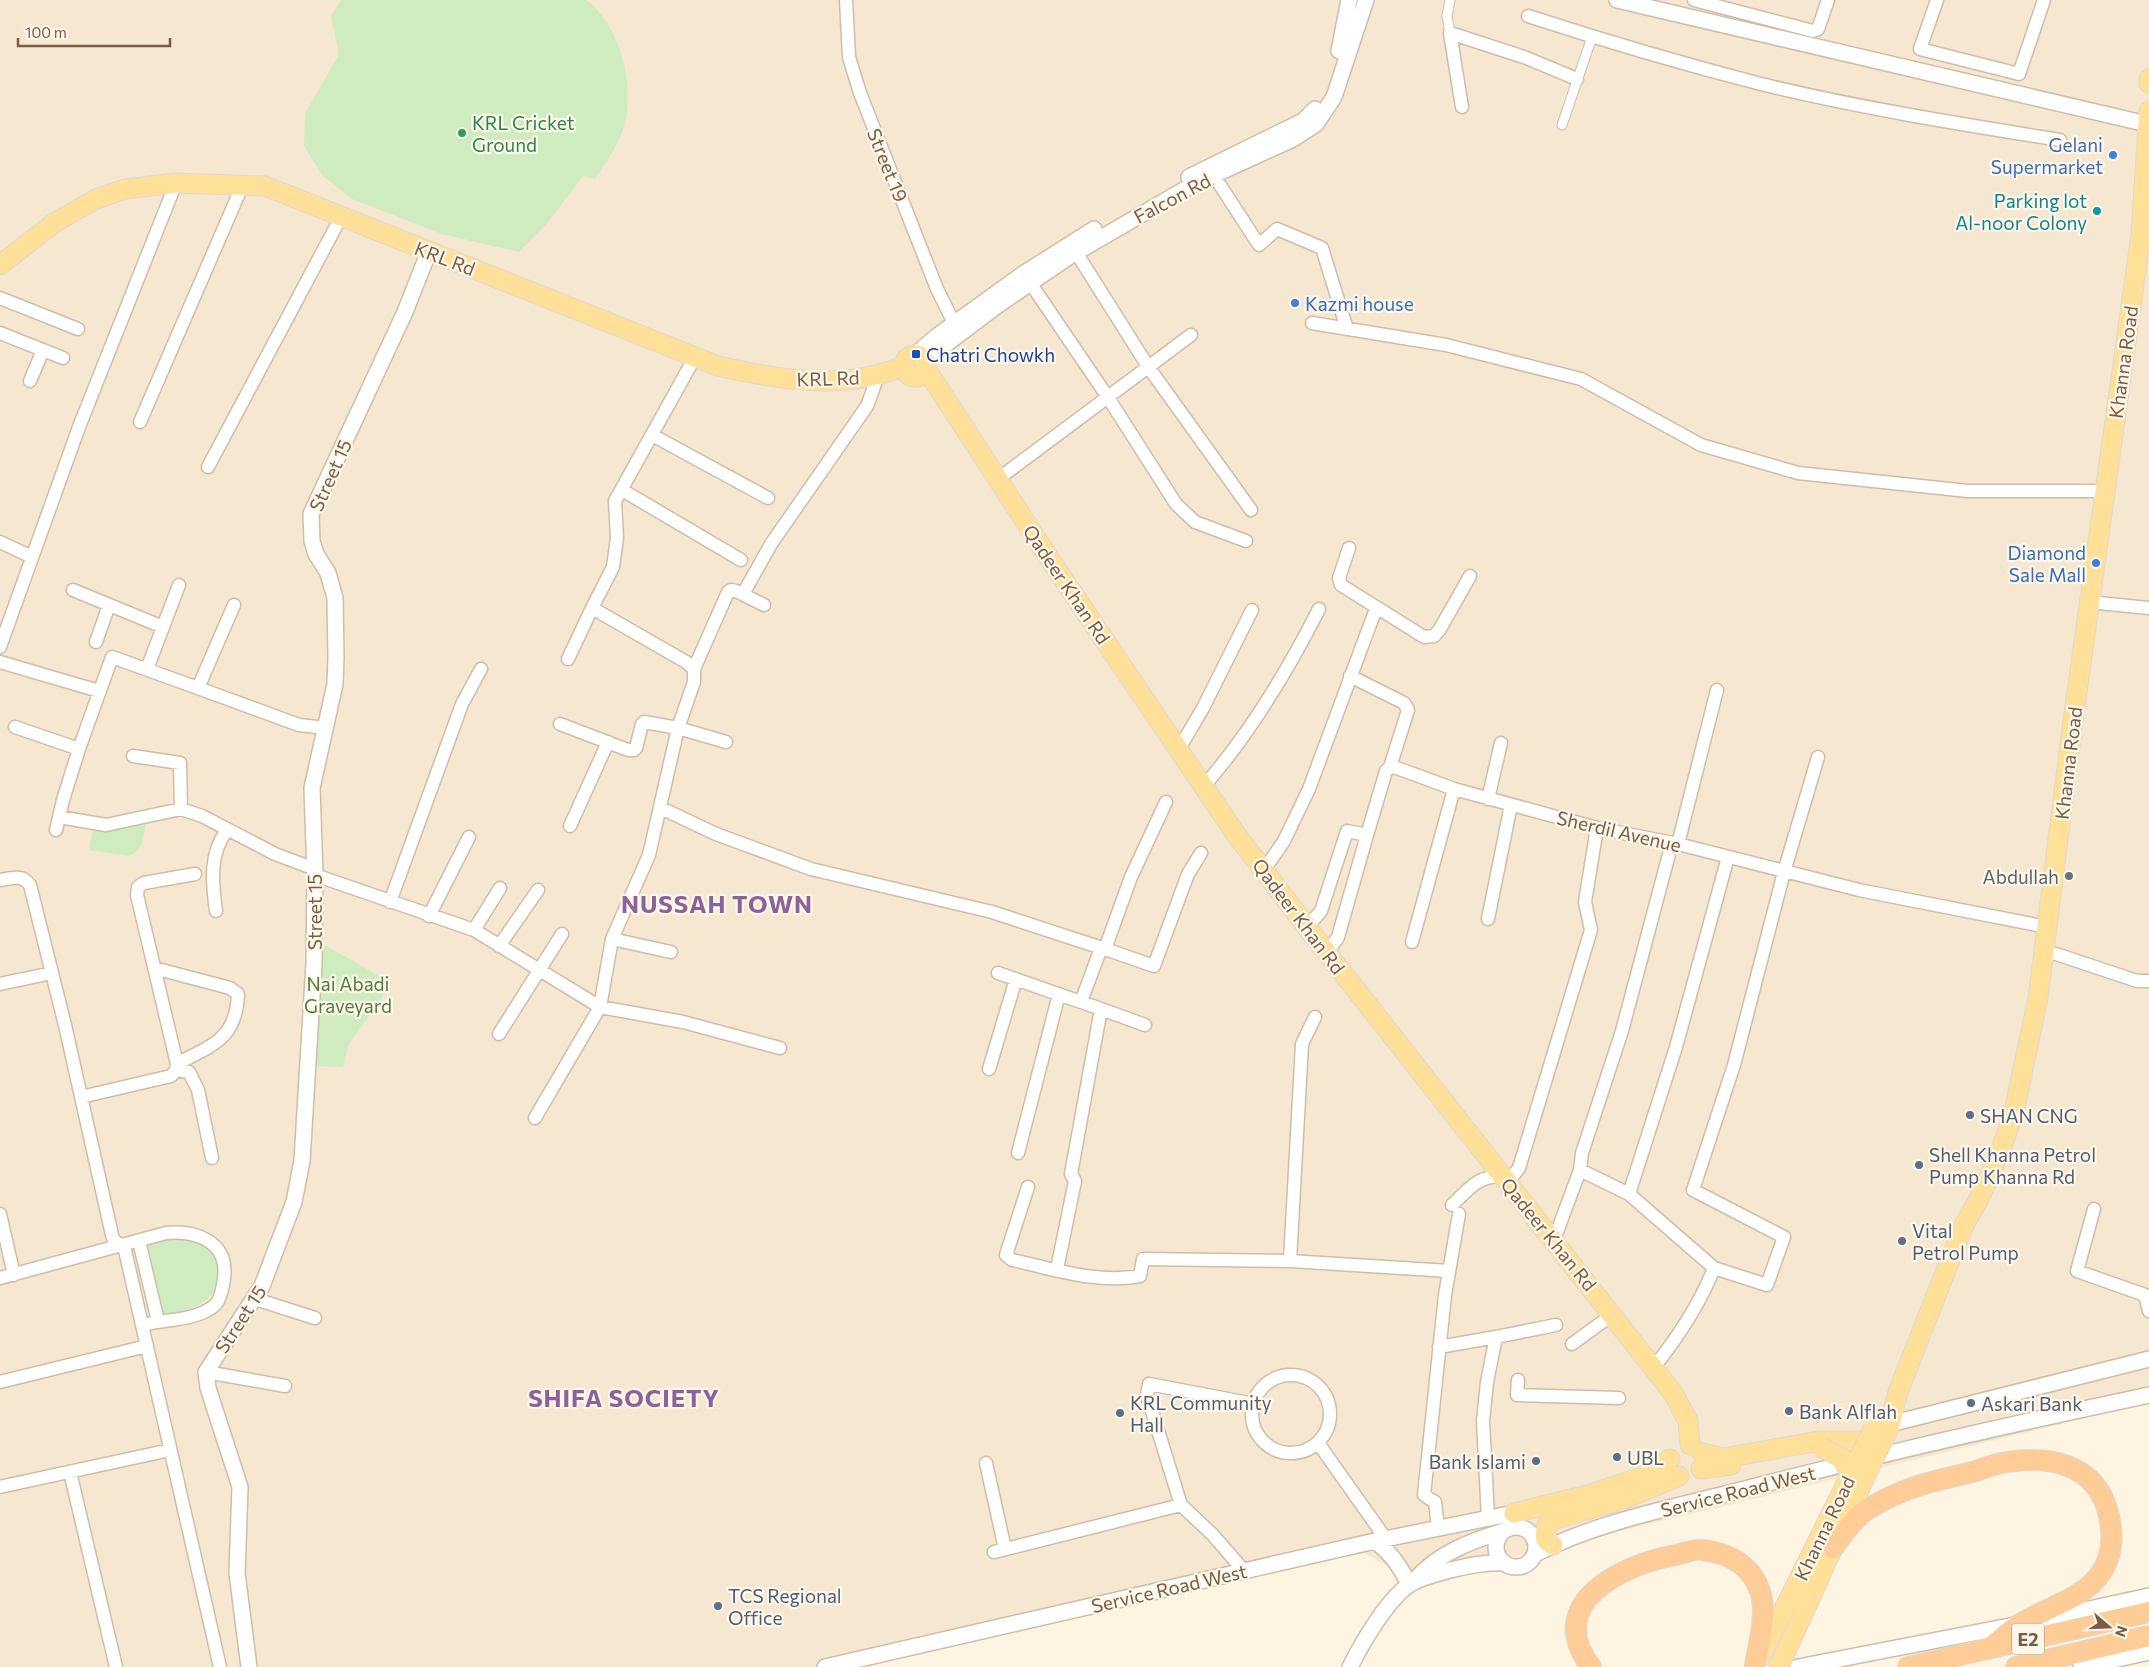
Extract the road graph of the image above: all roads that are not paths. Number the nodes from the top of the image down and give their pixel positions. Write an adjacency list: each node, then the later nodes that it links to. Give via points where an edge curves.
1 (846, 0): 29 (street, Street 19, via 849,57 860,93 937,289)
2 (1350, 0): 29 (street, Falcon Rd, via 1332,76 1311,115 1178,182 1076,240)
3 (1366, 0): 38 (street, Falcon Rd, via 1334,97 1316,124 1293,139 1194,184 1078,251)
4 (1450, 0): 12 (street, via 1447,16)
5 (1617, 0): 16 (street)
6 (1694, 0): 10 (street)
7 (1828, 0): 10 (street, via 1816,30)
8 (1937, 0): 9 (street, via 1920,50 2018,74)
9 (2044, 0)
10 (1719, 3)
11 (1528, 16): 13 (street)
12 (1450, 33): 14 (street, via 1524,57); 15 (street)
13 (1592, 37): 14 (street); 18 (street, via 1763,84 1941,121)
14 (1577, 79): 17 (street)
15 (1462, 107)
16 (2148, 120): 25 (main road, Khanna Road)
17 (1562, 125)
18 (2060, 140)
19 (176, 183): 20 (main road, KRL Rd); 26 (main road, KRL Rd, via 125,189 96,199 54,223); 54 (street, via 79,427)
20 (243, 184): 22 (main road, KRL Rd, via 266,186); 43 (street)
21 (1220, 185): 32 (street, via 1259,245 1277,229 1322,248)
22 (341, 217): 23 (main road, KRL Rd); 45 (street)
23 (429, 251): 36 (main road, KRL Rd); 83 (street, Street 15, via 405,312 311,514 312,541 328,573 335,598 335,684)
24 (1079, 257): 39 (street)
25 (2144, 257): 48 (main road, Khanna Road)
26 (0, 265)
27 (1033, 287): 42 (street)
28 (0, 298): 31 (street)
29 (954, 323): 38 (street, Falcon Rd)
30 (1312, 323): 32 (street)
31 (78, 329)
32 (1347, 329): 48 (street, via 1446,345 1581,379 1701,445 1798,473 1968,491)
33 (0, 334): 35 (street)
34 (1191, 335): 39 (street)
35 (43, 350): 37 (street); 41 (street)
36 (695, 356): 40 (main road, KRL Rd, via 718,366 774,378 805,381); 44 (street)
37 (63, 358)
38 (918, 365): 40 (main road, KRL Rd); 46 (main road, Qadeer Khan Rd); 154 (main road, Qadeer Khan Rd, via 1228,837)
39 (1149, 368): 42 (street); 50 (street)
40 (878, 376): 59 (street, via 867,406 771,544)
41 (30, 381)
42 (1108, 396): 46 (street); 51 (street, via 1176,504 1195,522)
43 (140, 422)
44 (652, 435): 47 (street); 49 (street)
45 (208, 467)
46 (998, 479): 89 (main road, Qadeer Khan Rd)
47 (622, 490): 55 (street); 64 (street, via 615,500 617,538 613,567)
48 (2105, 491): 60 (main road, Khanna Road)
49 (768, 498)
50 (1251, 510)
51 (1246, 541)
52 (0, 542): 54 (street)
53 (1349, 548): 68 (street, via 1339,581)
54 (32, 557): 71 (street)
55 (741, 560)
56 (1470, 576): 68 (street, via 1434,636 1424,636 1387,612)
57 (179, 585): 69 (street)
58 (73, 590): 62 (street)
59 (743, 594): 61 (street); 76 (street, via 728,592)
60 (2089, 602): 65 (street); 122 (main road, Khanna Road)
61 (764, 604)
62 (109, 605): 69 (street); 70 (street)
63 (234, 605): 78 (street)
64 (592, 608): 72 (street); 76 (street)
65 (2149, 608)
66 (1318, 609): 93 (street, via 1288,670)
67 (1252, 610): 89 (street)
68 (1378, 610): 77 (street)
69 (163, 627): 74 (street)
70 (96, 642)
71 (0, 647)
72 (568, 658)
73 (0, 662): 80 (street)
74 (147, 669): 78 (street); 80 (street, via 112,657)
75 (481, 669): 117 (street, via 462,704)
76 (694, 669): 84 (street, via 694,682)
77 (1350, 676): 92 (street, via 1404,703 1408,710); 110 (street, via 1309,789 1284,841)
78 (198, 688): 83 (street, via 299,725)
79 (1717, 690): 107 (street)
80 (99, 691): 88 (street)
81 (560, 724): 85 (street)
82 (16, 727): 88 (street)
83 (326, 728): 111 (street, Street 15, via 312,788)
84 (678, 728): 85 (street, via 644,722 634,750); 86 (street); 98 (street)
85 (608, 742): 101 (street)
86 (726, 742)
87 (1501, 743): 95 (street)
88 (79, 749): 100 (street)
89 (1179, 749): 93 (main road, Qadeer Khan Rd)
90 (133, 756): 99 (street, via 180,762)
91 (1818, 757): 112 (street)
92 (1390, 767): 94 (street, Sherdil Avenue); 105 (street, via 1386,771)
93 (1203, 787): 110 (main road, Qadeer Khan Rd)
94 (1454, 789): 95 (street, Sherdil Avenue); 126 (street)
95 (1488, 799): 97 (street, Sherdil Avenue)
96 (1166, 802): 128 (street, via 1130,877)
97 (1511, 805): 102 (street, Sherdil Avenue); 120 (street)
98 (661, 808): 125 (street, via 649,855); 128 (street, via 716,834 811,869 992,912)
99 (181, 810): 100 (street, via 106,825); 104 (street, via 202,816)
100 (59, 817): 103 (street)
101 (570, 826)
102 (1596, 828): 107 (street, Sherdil Avenue); 154 (street, via 1585,902 1591,930 1519,1168)
103 (56, 830)
104 (227, 830): 111 (street); 118 (street, via 219,841 211,876)
105 (1367, 835): 121 (street, via 1347,831 1321,911); 130 (street, via 1338,937)
106 (469, 838): 119 (street)
107 (1675, 844): 109 (street, Sherdil Avenue); 153 (street, via 1622,1032 1582,1153)
108 (1201, 853): 128 (street, via 1188,874 1154,966)
109 (1728, 857): 112 (street, Sherdil Avenue); 156 (street, via 1676,1047)
110 (1264, 870): 121 (main road, Qadeer Khan Rd)
111 (315, 872): 117 (street); 168 (street, Street 15, via 314,963 302,1161 290,1215)
112 (1784, 872): 122 (street, Sherdil Avenue); 163 (street, via 1734,1065 1693,1190 1784,1237 1767,1285)
113 (195, 874): 132 (street, via 144,883 138,887 137,895)
114 (0, 880): 134 (street, via 16,877 26,879 30,885)
115 (500, 888): 123 (street)
116 (538, 890): 127 (street)
117 (390, 902): 119 (street)
118 (216, 911)
119 (429, 916): 123 (street)
120 (1488, 919)
121 (1307, 927): 130 (main road, Qadeer Khan Rd)
122 (2047, 927): 131 (main road, Khanna Road)
123 (474, 930): 127 (street)
124 (562, 934): 133 (street)
125 (612, 939): 129 (street); 141 (street)
126 (1412, 942)
127 (499, 946): 133 (street)
128 (1103, 948): 140 (street)
129 (671, 952)
130 (1327, 953): 154 (main road, Qadeer Khan Rd)
131 (2044, 953): 137 (street, via 2056,954 2137,981); 188 (main road, Khanna Road, via 2014,1112 2000,1152 1963,1228)
132 (154, 968): 147 (street); 147 (street, via 230,988 238,994 235,1021 226,1035)
133 (540, 971): 141 (street); 145 (street)
134 (52, 973): 138 (street); 149 (street)
135 (998, 973): 136 (street)
136 (1016, 979): 139 (street); 148 (street)
137 (2149, 981)
138 (0, 984)
139 (1059, 994): 140 (street); 151 (street)
140 (1081, 1002): 142 (street)
141 (600, 1007): 146 (street, via 683,1022); 150 (street)
142 (1101, 1009): 144 (street); 164 (street, via 1071,1174 1075,1181)
143 (1315, 1017): 162 (street, via 1302,1044)
144 (1146, 1025)
145 (499, 1034)
146 (780, 1048)
147 (176, 1067): 149 (street, via 171,1076); 152 (street, via 189,1072 198,1090)
148 (989, 1069)
149 (81, 1097): 161 (street, via 112,1235 114,1241)
150 (535, 1118)
151 (1018, 1153)
152 (212, 1158)
153 (1580, 1170): 156 (street); 159 (street)
154 (1500, 1180): 159 (main road, Qadeer Khan Rd); 165 (street, via 1486,1177 1475,1184 1455,1209); 171 (main road, Qadeer Khan Rd)
155 (1028, 1187): 164 (street, via 1006,1255 1012,1260)
156 (1629, 1194): 163 (street)
157 (2094, 1208): 169 (street, via 2077,1271 2145,1296)
158 (0, 1214): 166 (street)
159 (1554, 1240): 180 (main road, Qadeer Khan Rd)
160 (139, 1241): 161 (street); 172 (street); 172 (street, via 166,1233 201,1236 218,1248 225,1272 224,1286 217,1303 194,1316)
161 (124, 1246): 166 (street); 173 (street)
162 (1290, 1261): 164 (street, via 1143,1258 1140,1276 1124,1279 1088,1278); 165 (street)
163 (1714, 1268): 180 (street, via 1677,1338)
164 (1057, 1269)
165 (1449, 1271): 178 (street)
166 (14, 1275): 167 (street)
167 (0, 1278)
168 (255, 1299): 170 (street); 181 (street, Street 15)
169 (2149, 1311)
170 (315, 1318)
171 (1605, 1320): 176 (street); 191 (main road, Qadeer Khan Rd, via 1668,1399)
172 (158, 1321): 173 (street)
173 (143, 1325): 177 (street)
174 (1556, 1325): 175 (street)
175 (1496, 1337): 178 (street); 197 (street, via 1483,1420)
176 (1572, 1344)
177 (147, 1346): 183 (street); 190 (street)
178 (1439, 1347): 199 (street, via 1424,1495 1435,1502)
179 (2149, 1359): 188 (street)
180 (1654, 1367): 191 (main road, Qadeer Khan Rd, via 1684,1410 1688,1421)
181 (206, 1372): 184 (street); 216 (street, Street 15, via 208,1388 240,1487 237,1573)
182 (1518, 1380): 186 (street, via 1517,1395)
183 (0, 1382)
184 (285, 1386)
185 (2149, 1395): 201 (street, Service Road West, via 1814,1471 1588,1530)
186 (1619, 1398)
187 (1254, 1404): 189 (street, via 1254,1427 1262,1441 1274,1450 1289,1454 1304,1451); 189 (street, via 1264,1384 1278,1376 1293,1374 1308,1378 1320,1387 1328,1400 1329,1423); 196 (street, via 1149,1384 1146,1395)
188 (1880, 1431): 191 (main road, via 1724,1458); 194 (main road, Khanna Road, bridge)
189 (1318, 1443): 200 (street)
190 (170, 1450): 193 (street); 215 (street)
191 (1689, 1454): 194 (main road, bridge, via 1821,1447 1842,1458); 198 (main road, via 1642,1477); 201 (main road, via 1689,1478 1679,1476 1547,1525 1545,1536)
192 (986, 1463): 196 (street, via 1000,1551)
193 (70, 1472): 195 (street); 214 (street)
194 (1855, 1476): 202 (main road, Khanna Road); 220 (main road, Khanna Road)
195 (0, 1487)
196 (1181, 1505): 205 (street)
197 (1488, 1518): 198 (street, Service Road West); 199 (street, Service Road West)
198 (1511, 1524): 203 (street, via 1532,1535); 204 (street, via 1497,1541 1499,1559); 206 (street, via 1432,1562)
199 (1438, 1528): 200 (street, Service Road West)
200 (1383, 1543): 205 (street, Service Road West); 206 (street)
201 (1553, 1545): 203 (street, Service Road West)
202 (1833, 1548): 209 (highway, via 1866,1510 1933,1480 1998,1464 2044,1462 2072,1467 2103,1493 2113,1532 2111,1552 2098,1577 2091,1583); 213 (main road, Khanna Road)
203 (1535, 1554): 204 (street, via 1522,1567)
204 (1503, 1563): 206 (street, via 1472,1565)
205 (1245, 1572): 217 (street, Service Road West)
206 (1409, 1580): 218 (street, via 1364,1639)
207 (2149, 1596): 209 (street)
208 (2149, 1612): 211 (highway, E2)
209 (2020, 1624): 211 (highway); 213 (street)
210 (2149, 1636): 222 (highway, E2)
211 (1991, 1647): 221 (highway, E2)
212 (2149, 1652): 223 (street)
213 (1786, 1666)
214 (116, 1667)
215 (220, 1667)
216 (249, 1667)
217 (825, 1667)
218 (1350, 1667)
219 (1591, 1667): 220 (highway, via 1579,1646 1578,1616 1597,1587 1624,1570 1649,1560 1700,1550 1740,1562 1749,1569 1760,1591 1763,1614)
220 (1755, 1667)
221 (1908, 1667)
222 (2016, 1667)
223 (2080, 1667)

